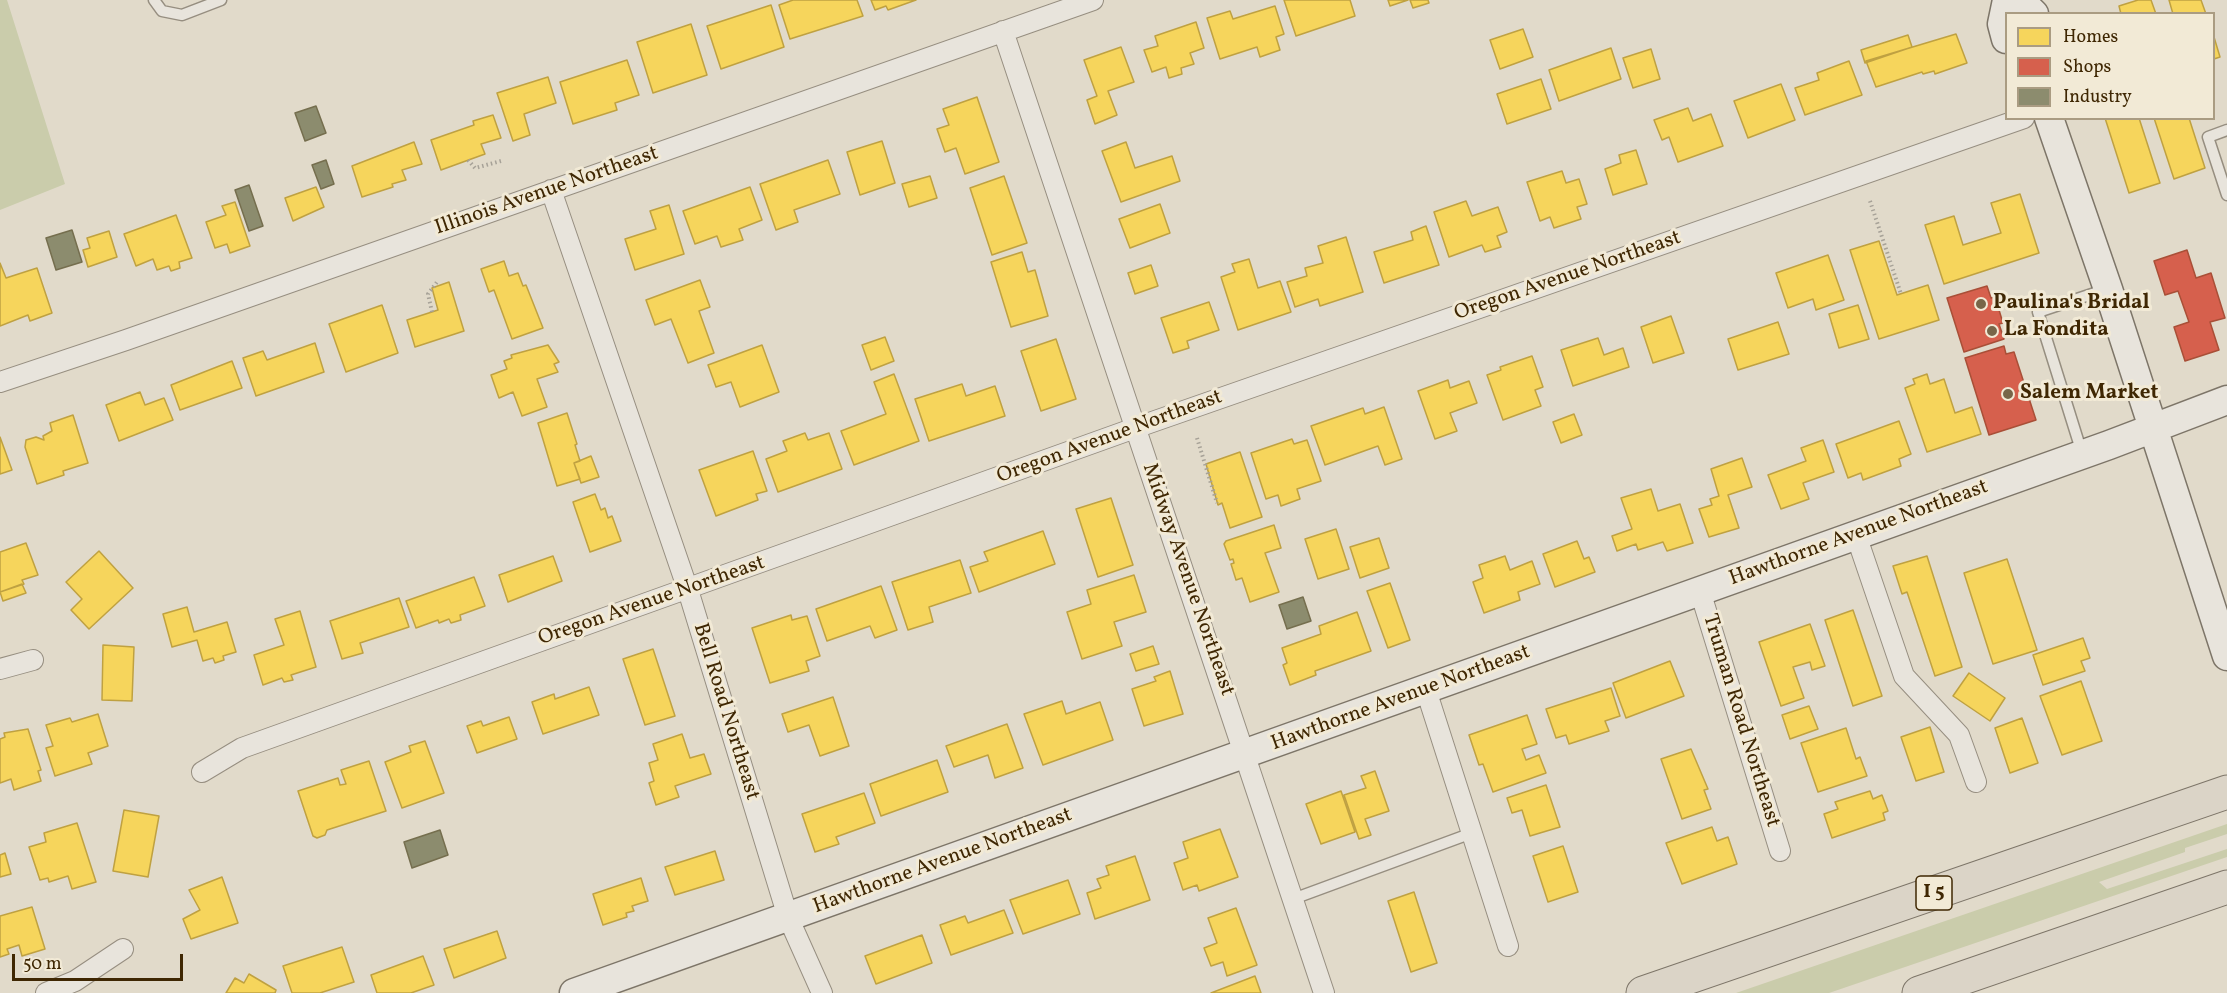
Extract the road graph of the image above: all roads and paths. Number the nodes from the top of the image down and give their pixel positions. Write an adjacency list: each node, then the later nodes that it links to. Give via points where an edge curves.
1 (154, 0): 2 (lane, via 162,11 182,15)
2 (221, 0)
3 (1093, 0): 7 (street, Illinois Avenue Northeast)
4 (2007, 0): 8 (main road, via 2002,24)
5 (2020, 0): 6 (main road)
6 (2032, 12)
7 (1003, 31): 14 (street, Illinois Avenue Northeast); 23 (street, Midway Avenue Northeast)
8 (2005, 33)
9 (2018, 120): 23 (street, Oregon Avenue Northeast)
10 (2050, 120): 18 (main road)
11 (2227, 130): 15 (lane, via 2208,137)
12 (468, 160): 13 (path, via 475,168)
13 (501, 161)
14 (551, 190): 21 (street, Illinois Avenue Northeast); 29 (street, Bell Road Northeast)
15 (2227, 195)
16 (1870, 201): 19 (path)
17 (437, 282): 20 (path, via 428,294)
18 (2108, 289): 24 (main road); 26 (lane, via 2038,312)
19 (1900, 294)
20 (432, 312)
21 (0, 382)
22 (2227, 400): 24 (main road, Hawthorne Avenue Northeast)
23 (1136, 428): 29 (street, Oregon Avenue Northeast); 35 (street, Midway Avenue Northeast)
24 (2153, 428): 26 (main road, Hawthorne Avenue Northeast); 31 (main road)
25 (1197, 438): 27 (path)
26 (2083, 454): 28 (main road, Hawthorne Avenue Northeast)
27 (1217, 503)
28 (1856, 535): 30 (main road, Hawthorne Avenue Northeast); 37 (street, via 1904,676 1959,735)
29 (688, 590): 36 (street, Oregon Avenue Northeast, via 242,748); 43 (street, Bell Road Northeast)
30 (1700, 591): 34 (main road, Hawthorne Avenue Northeast); 40 (street, Truman Road Northeast)
31 (2227, 656)
32 (33, 660): 33 (street)
33 (0, 669)
34 (1426, 690): 35 (main road, Hawthorne Avenue Northeast); 39 (street)
35 (1245, 755): 42 (street, Midway Avenue Northeast); 43 (main road, Hawthorne Avenue Northeast)
36 (202, 772)
37 (1976, 782)
38 (2227, 792): 51 (highway, I 5)
39 (1472, 833): 42 (lane); 44 (street)
40 (1780, 850)
41 (2227, 887): 52 (highway)
42 (1293, 899): 50 (street, Midway Avenue Northeast)
43 (788, 917): 46 (main road, Hawthorne Avenue Northeast); 49 (street, Bell Road Northeast)
44 (1508, 946)
45 (123, 950): 47 (street, via 75,981)
46 (623, 985): 48 (main road, Hawthorne Avenue Northeast)
47 (46, 993)
48 (574, 993)
49 (822, 993)
50 (1324, 993)
51 (1643, 993)
52 (1919, 993)

